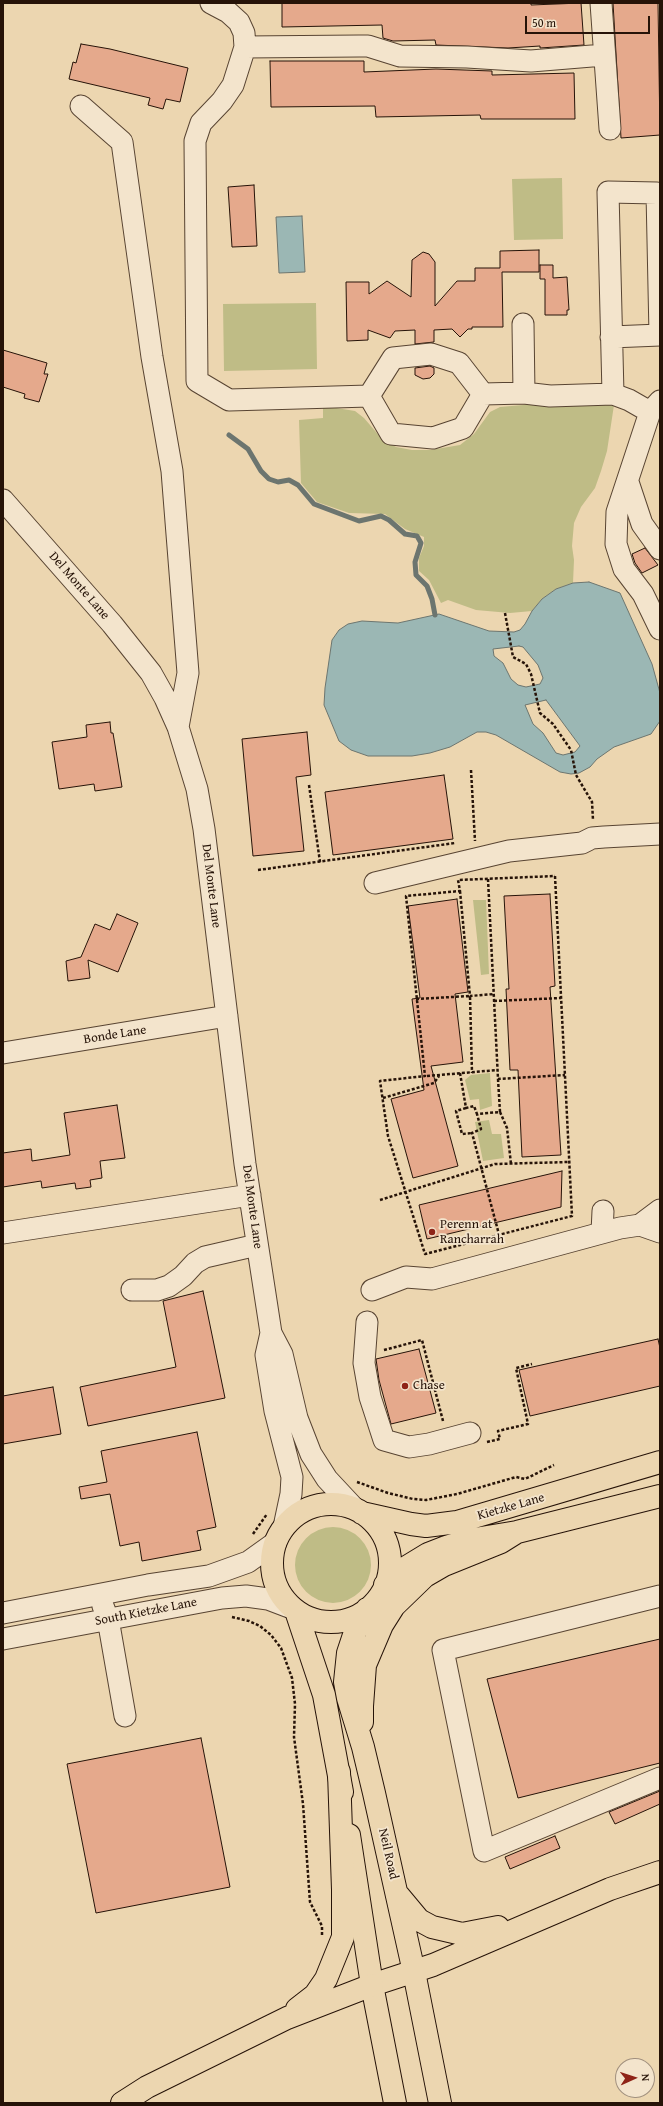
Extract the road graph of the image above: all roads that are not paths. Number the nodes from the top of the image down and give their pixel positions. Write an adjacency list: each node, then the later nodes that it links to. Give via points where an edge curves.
1 (211, 3): 3 (street, via 228,12 239,22 244,33)
2 (601, 3): 4 (street)
3 (245, 47): 4 (street, via 368,46 400,56 467,56 524,60); 13 (street, via 233,85 198,128 195,141 197,381 228,400)
4 (604, 55): 6 (street)
5 (81, 106): 19 (street, via 122,142 152,357 172,471 188,674)
6 (610, 129)
7 (658, 193): 9 (street, via 660,335); 9 (street, via 608,192)
8 (523, 324): 10 (street)
9 (611, 337): 12 (street)
10 (524, 393): 11 (street); 12 (street, via 550,396)
11 (483, 394): 13 (street, via 459,363 431,354 393,358); 13 (street, via 463,428 433,438 391,434)
12 (613, 394): 14 (street)
13 (369, 396)
14 (655, 407): 15 (street)
15 (628, 482): 17 (street, via 642,524); 18 (street, via 617,512 616,544 624,569 643,594)
16 (3, 500): 19 (street, Del Monte Lane, via 112,624 151,673)
17 (660, 549)
18 (660, 629)
19 (178, 727): 22 (street, Del Monte Lane, via 197,789 204,829)
20 (660, 834): 21 (street, via 598,837 582,843 509,851 473,847)
21 (375, 883)
22 (227, 1016): 23 (street, Bonde Lane); 24 (street, Del Monte Lane)
23 (3, 1053)
24 (250, 1195): 30 (street); 31 (street, Del Monte Lane)
25 (660, 1210): 27 (street)
26 (603, 1211): 28 (street)
27 (640, 1225): 28 (street); 29 (street)
28 (602, 1232): 33 (street, via 432,1279 406,1277)
29 (660, 1232)
30 (3, 1233)
31 (257, 1245): 32 (street, via 205,1257 163,1288); 35 (street, Del Monte Lane)
32 (132, 1290)
33 (372, 1290)
34 (367, 1322): 36 (street, via 364,1363 370,1397 384,1440 409,1447 448,1439)
35 (271, 1332): 39 (street, Del Monte Lane, via 282,1354 297,1418 311,1454 327,1479); 41 (street, Del Monte Lane, via 266,1355 275,1411 292,1477)
36 (478, 1437)
37 (660, 1462): 39 (main road, Kietzke Lane, via 457,1522 426,1526)
38 (660, 1496): 40 (main road, Kietzke Lane)
39 (357, 1510): 41 (main road, via 334,1504 314,1506 299,1513); 42 (main road, via 380,1530 388,1547 390,1567)
40 (517, 1532): 42 (main road, Kietzke Lane, via 469,1540 428,1554 405,1568); 51 (main road, via 501,1542 444,1565 425,1576 394,1606 371,1647 365,1665)
41 (280, 1534): 43 (street, South Kietzke Lane, via 248,1562 209,1576); 45 (main road, via 272,1561 274,1579 280,1594)
42 (385, 1585): 46 (main road, via 376,1601)
43 (98, 1594): 47 (street, South Kietzke Lane); 48 (street)
44 (660, 1596): 53 (street, via 443,1650 484,1850)
45 (292, 1609): 46 (main road, via 321,1621 342,1621); 48 (street, South Kietzke Lane, via 268,1599 246,1596 193,1602); 52 (main road, via 324,1695)
46 (367, 1609): 51 (main road, Neil Road, via 348,1653 345,1682)
47 (3, 1613)
48 (108, 1619): 49 (street, South Kietzke Lane); 50 (street)
49 (3, 1639)
50 (125, 1716)
51 (363, 1748): 55 (main road, Neil Road)
52 (339, 1772): 58 (main road); 59 (main road, via 343,1937 326,1980 315,1994)
53 (660, 1778)
54 (660, 1872): 56 (main road)
55 (397, 1893): 56 (main road, via 419,1920 432,1927 462,1934); 57 (main road, Neil Road)
56 (559, 1911): 57 (main road)
57 (414, 1972): 58 (main road); 62 (main road, Neil Road)
58 (372, 1985): 59 (main road); 61 (main road)
59 (287, 2018): 60 (main road, via 147,2087)
60 (122, 2103)
61 (395, 2103)
62 (440, 2103)

